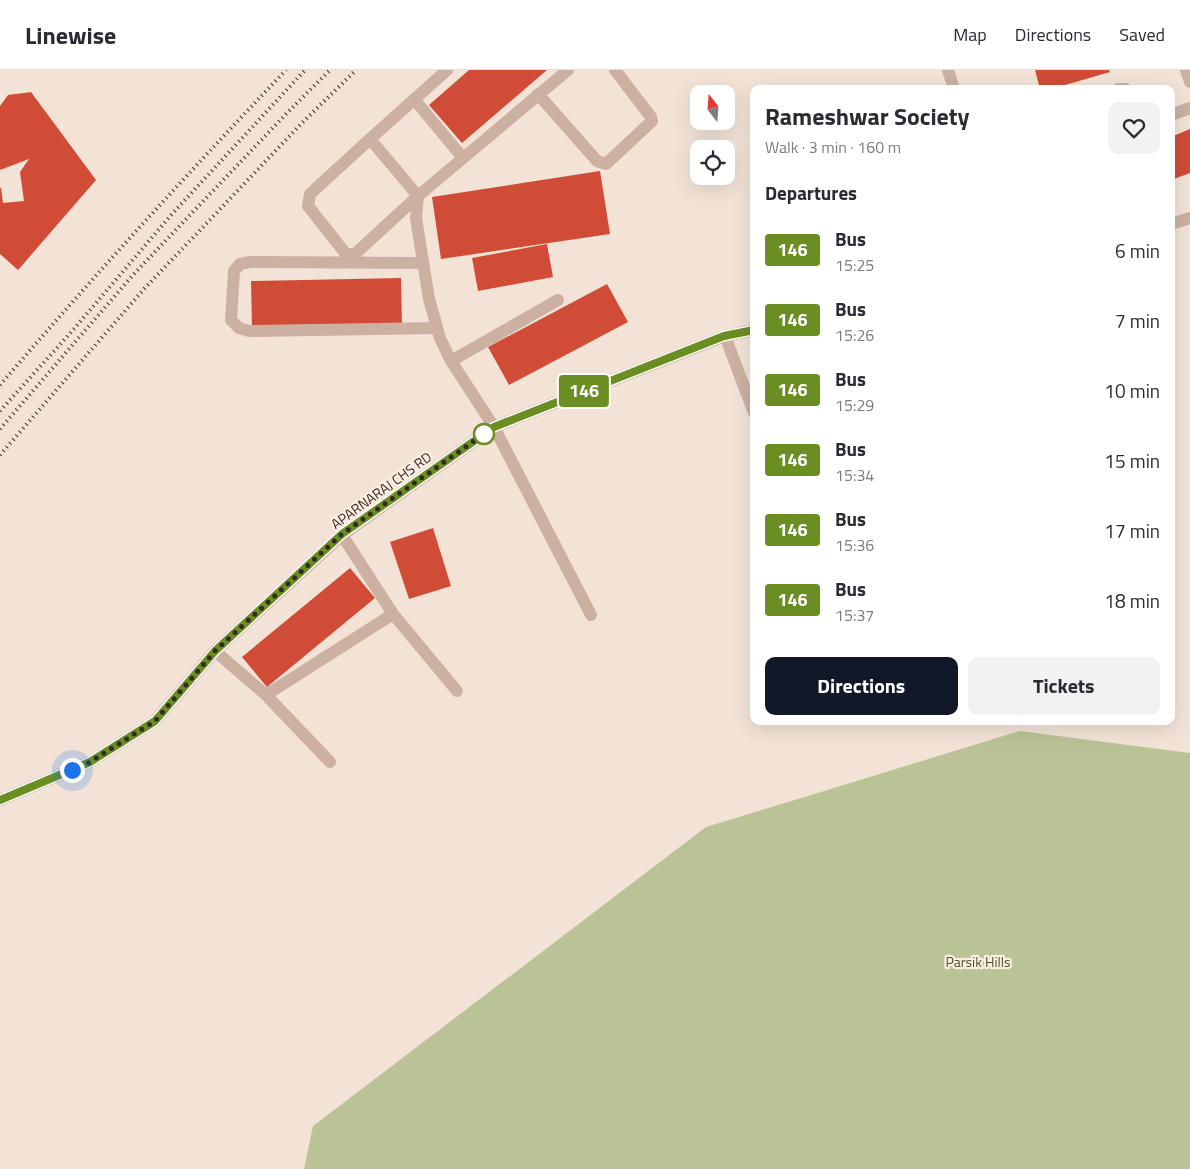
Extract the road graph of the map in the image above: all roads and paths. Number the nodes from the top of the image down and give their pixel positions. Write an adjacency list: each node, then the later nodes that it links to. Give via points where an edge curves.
1 (447, 70): 9 (street)
2 (568, 70): 8 (street)
3 (616, 70): 8 (street, via 652,121 606,164 597,161)
4 (948, 70): 7 (street)
5 (1186, 70): 6 (street)
6 (1190, 82)
7 (953, 85)
8 (538, 94): 13 (street)
9 (414, 99): 12 (street); 13 (street)
10 (1190, 108): 11 (street)
11 (1175, 114)
12 (370, 139): 14 (street); 14 (street, via 308,199 308,206 346,254 355,254)
13 (463, 158): 14 (street)
14 (418, 196): 17 (street, via 416,218)
15 (1190, 218): 16 (street)
16 (1175, 223)
17 (423, 263): 19 (street); 19 (street, via 240,264 234,272 232,320 239,328 249,331)
18 (558, 300): 22 (street)
19 (437, 328): 22 (street)
20 (750, 331): 21 (street, APARNARAJ CHS RD)
21 (724, 336): 23 (street); 24 (street, APARNARAJ CHS RD)
22 (451, 361): 24 (street)
23 (750, 403)
24 (494, 427): 25 (street, APARNARAJ CHS RD); 27 (street)
25 (342, 534): 26 (street); 28 (street, APARNARAJ CHS RD)
26 (393, 614): 29 (street); 30 (street)
27 (591, 615)
28 (215, 651): 30 (street); 32 (street, APARNARAJ CHS RD, via 155,721 90,762)
29 (457, 692)
30 (266, 695): 31 (street)
31 (330, 762)
32 (0, 800)

